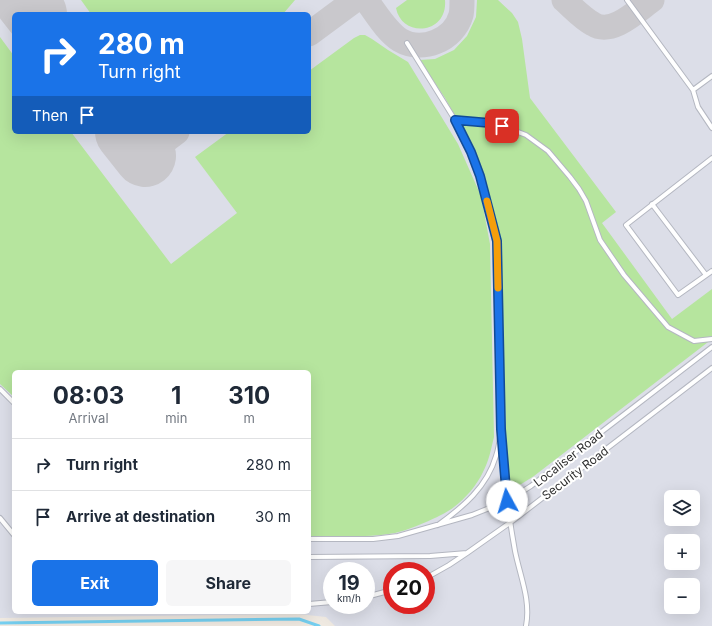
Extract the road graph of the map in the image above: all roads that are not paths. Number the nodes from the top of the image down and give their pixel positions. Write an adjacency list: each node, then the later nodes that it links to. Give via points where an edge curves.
1 (627, 0): 4 (lane)
2 (407, 43): 5 (lane)
3 (712, 76): 4 (lane)
4 (693, 90): 6 (lane, via 698,107)
5 (455, 120): 11 (lane, via 502,126 526,135 548,151 579,189 604,246 624,275 668,327 694,341); 16 (lane, via 480,176 497,241)
6 (712, 128)
7 (712, 158): 8 (lane)
8 (652, 204): 10 (lane); 10 (lane, via 626,225 678,295)
9 (712, 271): 10 (lane)
10 (706, 275)
11 (712, 339)
12 (712, 347): 17 (lane, Localiser Road, via 531,486)
13 (712, 368): 19 (lane, Security Road)
14 (0, 389): 15 (lane)
15 (12, 401)
16 (501, 429): 17 (lane); 20 (lane, via 497,455 487,478 467,503)
17 (507, 501): 19 (lane); 20 (lane, Localiser Road)
18 (0, 518): 21 (lane)
19 (511, 522): 23 (lane, Security Road); 28 (lane, via 526,599)
20 (438, 525): 22 (lane, Localiser Road, via 398,536 373,539)
21 (12, 533)
22 (311, 539)
23 (467, 553): 24 (lane, via 430,556); 25 (lane, Security Road)
24 (311, 557)
25 (435, 573)
26 (323, 603): 27 (lane)
27 (311, 604)
28 (526, 626)

